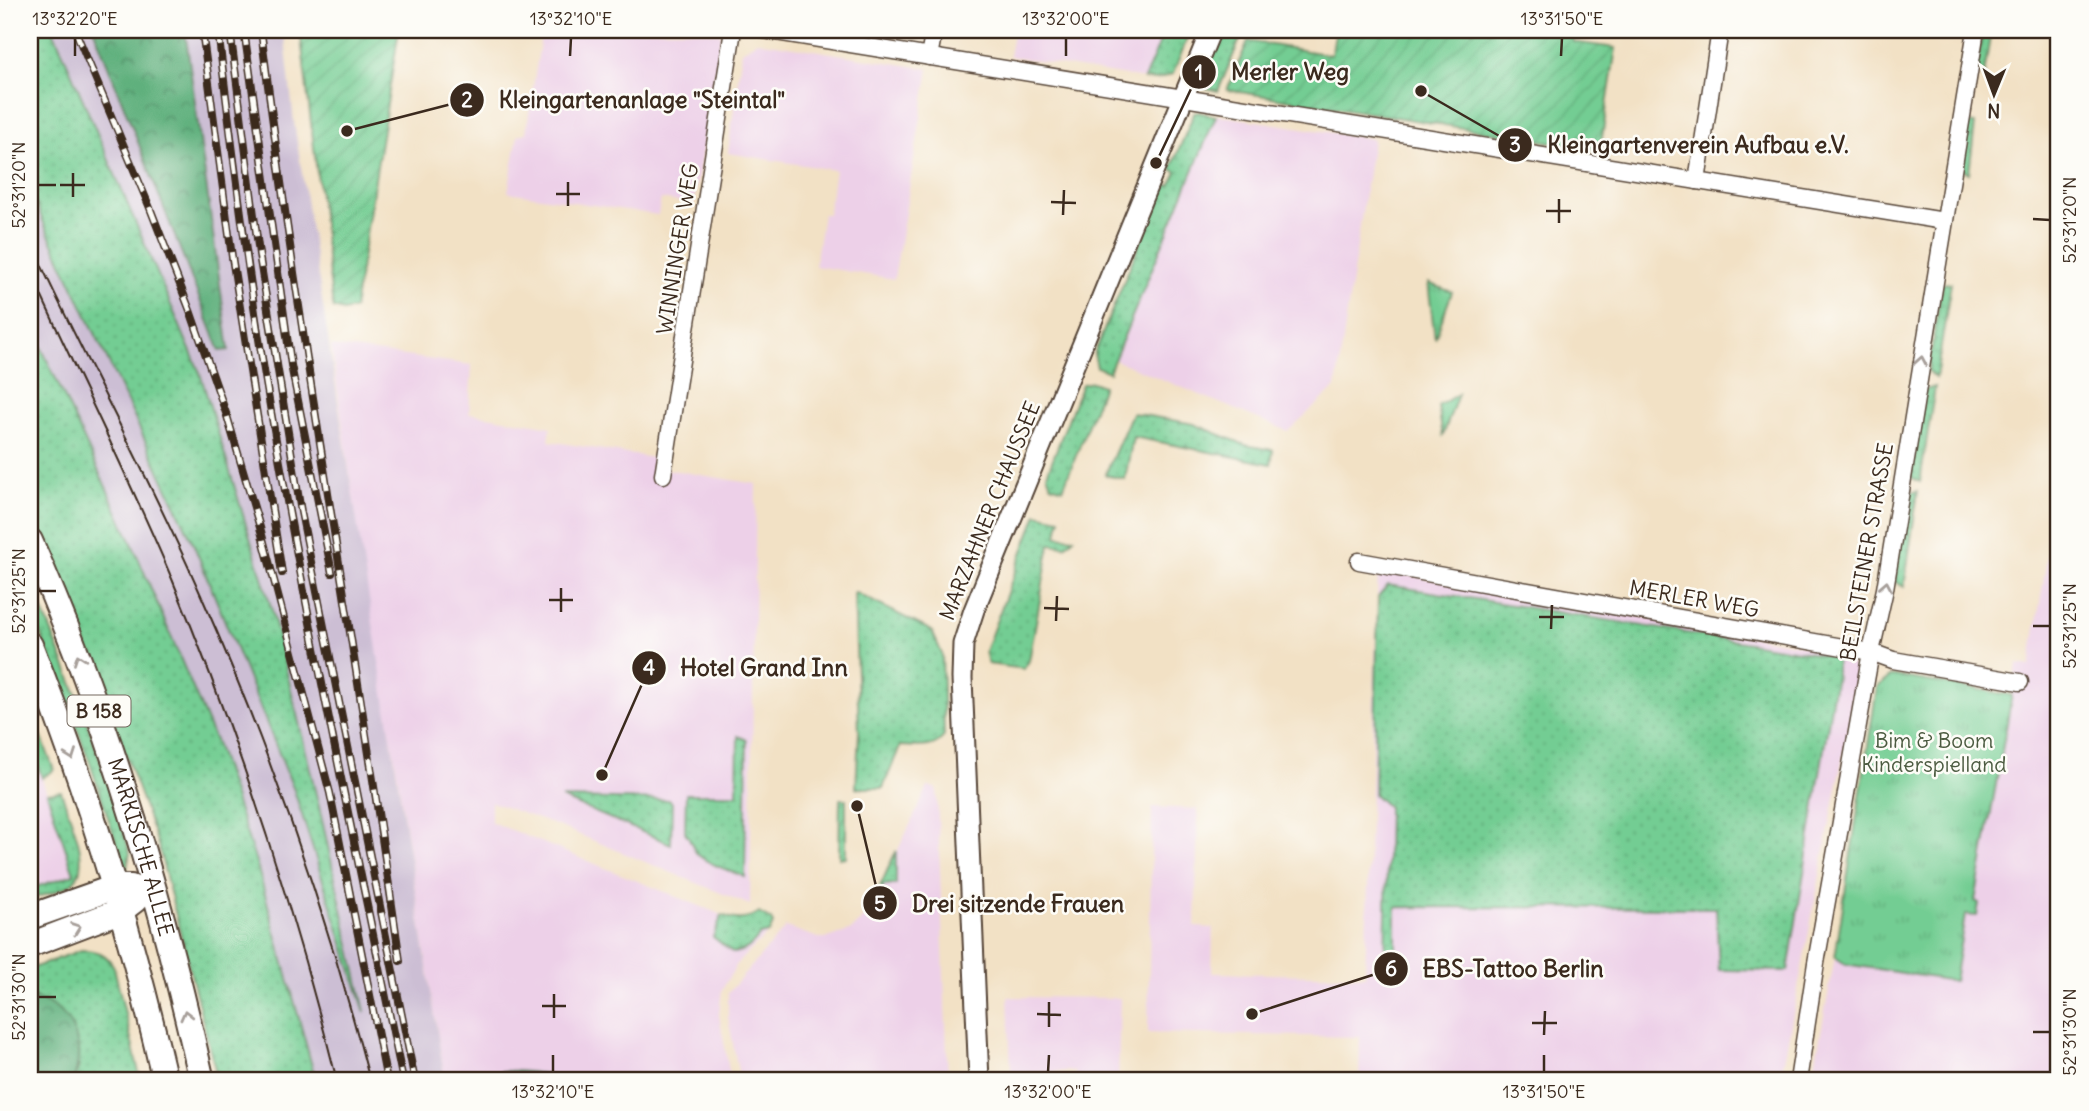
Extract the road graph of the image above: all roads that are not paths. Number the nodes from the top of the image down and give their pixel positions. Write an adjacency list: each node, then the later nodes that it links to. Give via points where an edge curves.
1 (733, 30): 11 (street, WINNINGER WEG)
2 (764, 30): 7 (street)
3 (934, 30): 7 (street)
4 (1211, 30): 8 (street, MARZAHNER CHAUSSEE)
5 (1720, 30): 9 (street)
6 (1976, 30): 10 (street, BEILSTEINER STRASSE)
7 (929, 57): 8 (street)
8 (1183, 97): 9 (street); 24 (street, MARZAHNER CHAUSSEE, via 963,644)
9 (1697, 181): 10 (street)
10 (1944, 221): 15 (street, BEILSTEINER STRASSE, one-way to 10)
11 (663, 475)
12 (30, 541): 18 (main road, MÄRKISCHE ALLEE / B 158, one-way to 12, via 110,743)
13 (1359, 561): 15 (street, MERLER WEG)
14 (30, 645): 17 (main road, MÄRKISCHE ALLEE / B 158, one-way to 17)
15 (1871, 652): 16 (street, MERLER WEG, via 1893,660); 25 (street, BEILSTEINER STRASSE)
16 (2020, 682)
17 (115, 887): 18 (main road); 19 (main road, MÄRKISCHE ALLEE / B 158); 20 (main road)
18 (152, 887): 19 (main road); 23 (main road, MÄRKISCHE ALLEE / B 158, one-way to 18)
19 (122, 910): 21 (main road, one-way to 19); 22 (main road, MÄRKISCHE ALLEE / B 158)
20 (30, 917)
21 (30, 945)
22 (165, 1081)
23 (202, 1081)
24 (979, 1081)
25 (1798, 1081)

